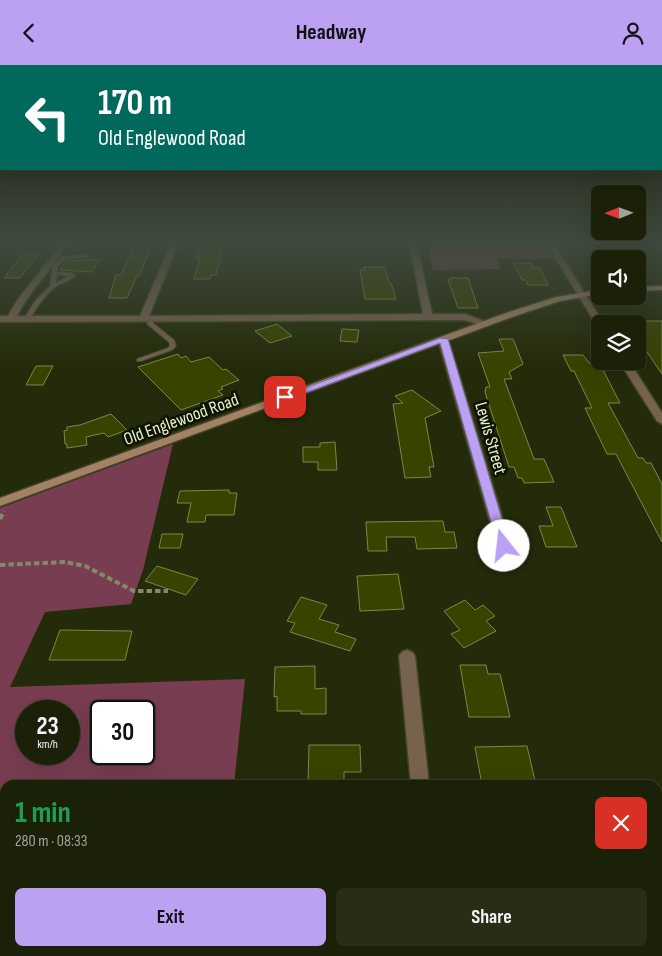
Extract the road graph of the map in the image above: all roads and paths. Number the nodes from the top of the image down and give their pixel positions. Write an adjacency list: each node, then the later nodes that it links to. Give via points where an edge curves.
1 (35, 283): 16 (street)
2 (53, 283): 7 (lane)
3 (64, 283): 7 (lane)
4 (160, 283): 13 (street)
5 (421, 283): 14 (street)
6 (574, 283): 11 (street)
7 (53, 286): 17 (lane, via 37,302)
8 (662, 288): 9 (street)
9 (646, 289)
10 (591, 292): 11 (street, Old Englewood Road)
11 (581, 294): 12 (street); 18 (street, Old Englewood Road)
12 (594, 315)
13 (148, 317): 14 (street); 17 (street); 20 (lane, via 150,324 172,341 173,346)
14 (428, 317): 18 (street, via 465,317)
15 (0, 319): 16 (street)
16 (10, 319): 17 (street)
17 (27, 319)
18 (485, 323): 19 (street, Old Englewood Road)
19 (443, 339): 23 (street, Old Englewood Road); 24 (street, Lewis Street)
20 (139, 360)
21 (630, 370): 22 (street)
22 (662, 421)
23 (0, 502)
24 (504, 546)
25 (0, 565): 26 (path, via 65,561 85,566 134,591)
26 (168, 591)
27 (407, 656): 28 (street)
28 (419, 780)

